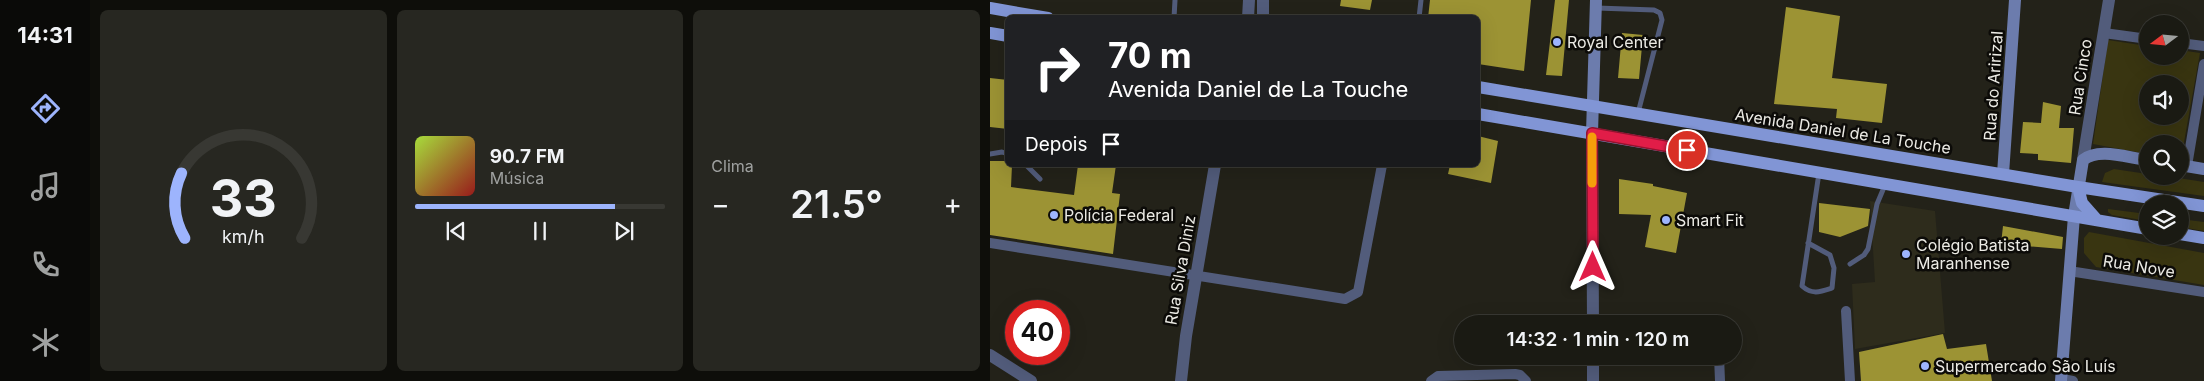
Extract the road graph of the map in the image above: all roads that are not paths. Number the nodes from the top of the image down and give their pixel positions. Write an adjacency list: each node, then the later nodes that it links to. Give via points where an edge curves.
1 (1175, 0): 10 (lane)
2 (1249, 0): 11 (street)
3 (1263, 0): 12 (street)
4 (1421, 0): 13 (lane)
5 (2015, 0): 37 (main road, Rua do Aririzal)
6 (2109, 0): 15 (street, Rua Cinco)
7 (1596, 4): 22 (main road); 23 (lane, via 1660,13 1662,20)
8 (990, 8): 9 (main road)
9 (1031, 15)
10 (1174, 15)
11 (1248, 15)
12 (1264, 15)
13 (1419, 15)
14 (990, 33): 16 (main road)
15 (2104, 33): 17 (street); 30 (street, Rua Cinco)
16 (1005, 36)
17 (2139, 38)
18 (2189, 44): 19 (street)
19 (2204, 46)
20 (2204, 64): 26 (street)
21 (1480, 87): 22 (main road, Avenida Daniel de La Touche)
22 (1592, 106): 23 (main road, Avenida Daniel de La Touche); 25 (main road)
23 (1638, 113): 37 (main road, Avenida Daniel de La Touche)
24 (1480, 114): 25 (main road)
25 (1592, 133): 36 (main road); 54 (street)
26 (2189, 140)
27 (1005, 153): 28 (lane)
28 (990, 154)
29 (2139, 159): 30 (main road, via 2095,154)
30 (2083, 160): 40 (main road)
31 (1028, 167): 38 (lane)
32 (1215, 167): 51 (street, Rua Silva Diniz)
33 (1382, 167): 51 (street, via 1358,292 1354,296 1345,299)
34 (2189, 167): 35 (main road)
35 (2204, 169)
36 (1819, 172): 39 (main road); 47 (lane)
37 (2003, 174): 40 (main road, Avenida Daniel de La Touche)
38 (1040, 179)
39 (1885, 184): 42 (main road); 49 (lane, via 1877,204 1868,249)
40 (2078, 187): 41 (main road, Avenida Daniel de La Touche); 42 (main road); 43 (main road, via 2082,204)
41 (2204, 206)
42 (2074, 216): 43 (main road); 50 (main road)
43 (2098, 220): 44 (main road)
44 (2139, 227)
45 (2189, 236): 46 (main road)
46 (2204, 238)
47 (1808, 243): 47 (lane, via 1802,286 1819,293 1832,288 1834,268 1830,255)
48 (990, 244): 51 (street)
49 (1850, 264)
50 (2070, 271): 52 (street, Rua Nove); 58 (main road)
51 (1196, 275): 60 (street, Rua Silva Diniz)
52 (2204, 292)
53 (1846, 311): 65 (street)
54 (1593, 315)
55 (990, 355): 59 (street)
56 (1593, 365): 63 (street)
57 (1719, 365): 64 (street)
58 (2065, 380)
59 (1031, 381)
60 (1182, 381)
61 (1431, 381): 62 (street, via 1438,376 1515,374)
62 (1526, 381)
63 (1593, 381)
64 (1720, 381)
65 (1850, 381)

